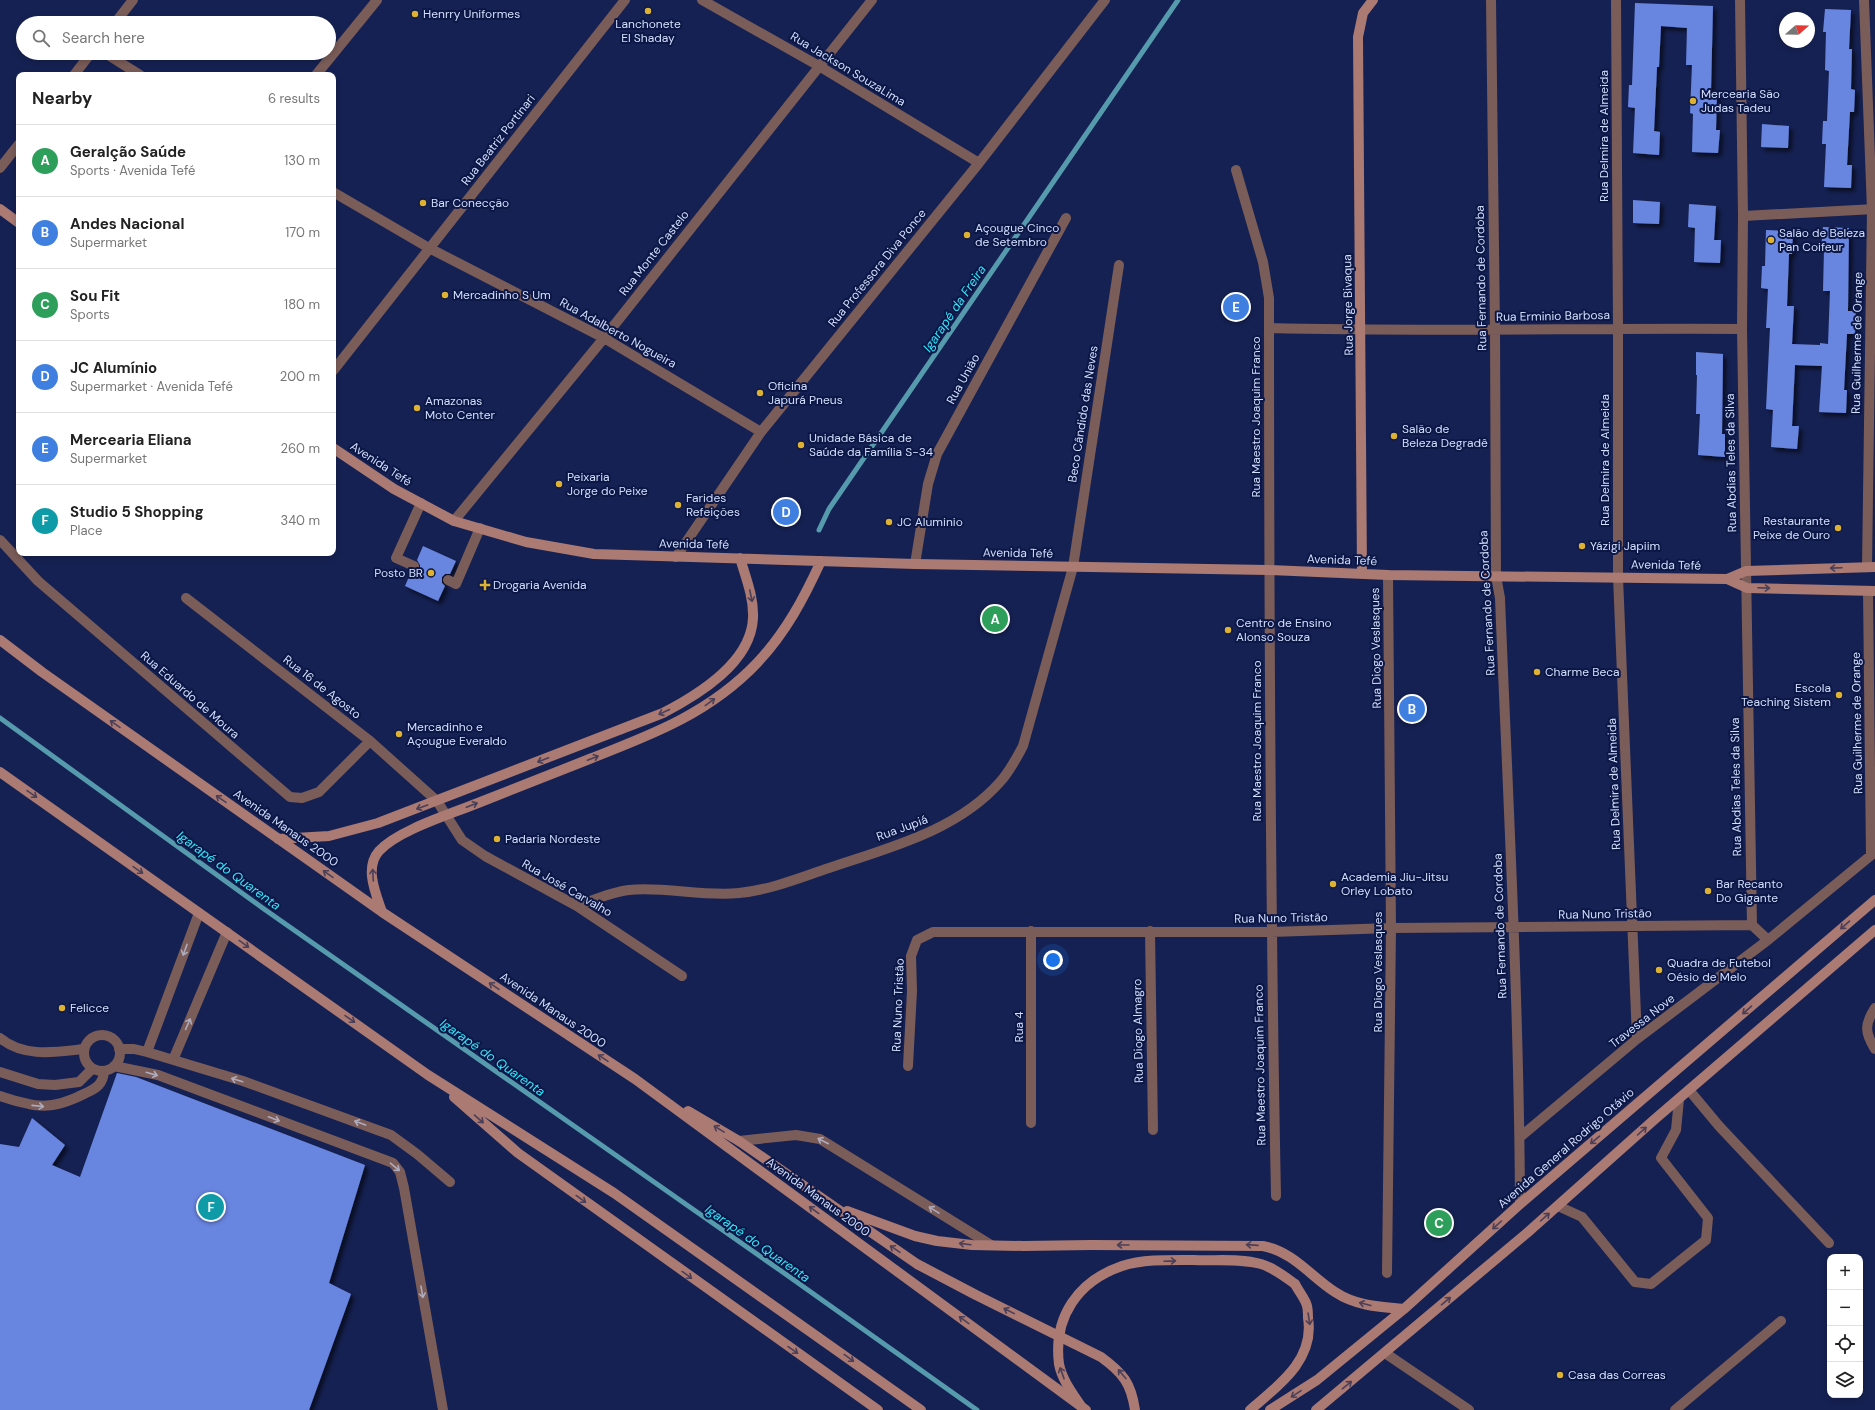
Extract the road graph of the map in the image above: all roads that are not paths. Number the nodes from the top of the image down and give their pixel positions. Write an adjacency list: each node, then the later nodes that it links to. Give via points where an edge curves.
1 (133, 0): 12 (street)
2 (377, 0): 13 (street)
3 (625, 0): 31 (street, Rua Beatriz Portinari)
4 (702, 0): 17 (street, Rua Jackson SouzaLima)
5 (872, 0): 17 (street, Rua Monte Castelo)
6 (1105, 0): 22 (street, Rua Professora Diva Ponce)
7 (1373, 0): 35 (main road, Rua Jorge Bivaqua, via 1363,13 1358,37)
8 (1491, 0): 36 (street, Rua Fernando de Cordoba)
9 (1616, 0): 34 (street, Rua Delmira de Almeida)
10 (1740, 0): 28 (street, Rua Abdias Teles da Silva)
11 (1864, 0): 27 (street, Rua Guilherme de Orange)
12 (120, 16)
13 (336, 50)
14 (86, 60): 18 (street)
15 (116, 60): 19 (street)
16 (328, 60): 20 (street)
17 (819, 66): 22 (street, Rua Jackson SouzaLima); 38 (street, Rua Monte Castelo)
18 (76, 72)
19 (135, 72)
20 (318, 72)
21 (16, 148): 23 (street)
22 (979, 163): 40 (street, Rua Professora Diva Ponce)
23 (0, 168)
24 (1236, 170): 33 (street, Rua Maestro Joaquim Franco, via 1263,262 1269,298)
25 (336, 194): 31 (street, Rua Adalberto Nogueira)
26 (0, 209): 30 (main road)
27 (1874, 210): 28 (street); 52 (street, Rua Guilherme de Orange)
28 (1743, 216): 37 (street, Rua Abdias Teles da Silva)
29 (1066, 218): 49 (street, Rua União, via 937,454 928,484)
30 (16, 221)
31 (429, 248): 38 (street, Rua Adalberto Nogueira); 39 (street, Rua Beatriz Portinari)
32 (1119, 265): 51 (street, Beco Cândido das Neves)
33 (1269, 328): 35 (street, Rua Erminio Barbosa); 53 (street, Rua Maestro Joaquim Franco)
34 (1618, 328): 36 (street, Rua Erminio Barbosa); 37 (street, Rua Erminio Barbosa); 58 (street, Rua Delmira de Almeida)
35 (1361, 330): 36 (street, Rua Erminio Barbosa); 55 (main road, Rua Jorge Bivaqua)
36 (1495, 330): 57 (street, Rua Fernando de Cordoba)
37 (1742, 330): 54 (street, Rua Abdias Teles da Silva)
38 (604, 338): 40 (street, Rua Adalberto Nogueira); 43 (street, Rua Monte Castelo)
39 (336, 367)
40 (762, 432): 46 (street, Rua Professora Diva Ponce)
41 (336, 450): 42 (main road, Avenida Tefé, via 394,489)
42 (421, 503): 43 (main road, Avenida Tefé); 50 (street, via 396,558)
43 (454, 521): 44 (main road, Avenida Tefé)
44 (480, 528): 46 (main road, Avenida Tefé, via 526,542 594,554); 60 (street, via 456,584)
45 (0, 540): 65 (street, Rua Eduardo de Moura, via 38,581 290,797 302,798 319,792)
46 (676, 557): 47 (main road, Avenida Tefé)
47 (740, 558): 48 (main road, Avenida Tefé); 67 (main road, one-way to 67, via 752,598 753,619 747,641 733,662 716,680 692,698 663,713)
48 (821, 561): 49 (main road, Avenida Tefé); 68 (main road, one-way to 48, via 652,735 694,714 731,688 758,663 792,618)
49 (915, 564): 51 (main road, Avenida Tefé)
50 (414, 566)
51 (1074, 567): 53 (main road, Avenida Tefé); 72 (street, Rua Jupiá, via 1023,746 1013,765 982,800 938,829 762,890 737,894 631,890)
52 (1871, 567): 54 (main road, Avenida Tefé, one-way to 54)
53 (1268, 570): 55 (main road, Avenida Tefé); 83 (street, Rua Maestro Joaquim Franco)
54 (1746, 571): 59 (main road, Avenida Tefé); 61 (street, Rua Abdias Teles da Silva)
55 (1362, 573): 56 (main road, Avenida Tefé)
56 (1388, 575): 57 (main road, Avenida Tefé); 77 (street, Rua Diogo Veslasques)
57 (1496, 576): 58 (main road, Avenida Tefé); 78 (street, Rua Fernando de Cordoba, via 1500,598)
58 (1618, 577): 59 (main road, Avenida Tefé); 76 (street, Rua Delmira de Almeida)
59 (1727, 579): 61 (main road, Avenida Tefé)
60 (448, 580)
61 (1747, 588): 62 (main road, Avenida Tefé, one-way to 62); 75 (street, Rua Abdias Teles da Silva)
62 (1872, 591): 70 (street, Rua Guilherme de Orange)
63 (186, 598): 65 (street, Rua 16 de Agosto)
64 (0, 640): 69 (main road, Avenida Manaus 2000, one-way to 64)
65 (370, 741): 67 (street, Rua 16 de Agosto)
66 (0, 772): 74 (main road, one-way to 74)
67 (437, 801): 68 (street, Rua José Carvalho); 69 (main road, one-way to 69, via 354,831 329,836)
68 (446, 816): 72 (street, Rua José Carvalho, via 462,840 485,856); 73 (main road, one-way to 68, via 373,886 373,861 378,852 387,843 405,833)
69 (278, 839): 73 (main road, Avenida Manaus 2000, one-way to 69)
70 (1873, 853): 84 (street, Travessa Nove)
71 (1875, 900): 110 (main road, Avenida General Rodrigo Otávio, one-way to 110)
72 (577, 906): 85 (street, Rua José Carvalho)
73 (382, 912): 100 (main road, Avenida Manaus 2000, one-way to 73)
74 (199, 914): 82 (main road); 92 (street, one-way to 92)
75 (1752, 925): 76 (street, Rua Nuno Tristão); 84 (street)
76 (1633, 927): 78 (street, Rua Nuno Tristão); 88 (street, Rua Delmira de Almeida)
77 (1391, 928): 78 (street, Rua Nuno Tristão); 83 (street, Rua Nuno Tristão); 115 (street, Rua Diogo Veslasques)
78 (1513, 928): 106 (street, Rua Fernando de Cordoba)
79 (1875, 930): 101 (main road)
80 (1031, 931): 81 (street, Rua Nuno Tristão); 95 (street, Rua Nuno Tristão, via 933,932 917,940 911,956); 104 (street, Rua 4)
81 (1150, 931): 83 (street, Rua Nuno Tristão); 105 (street, Rua Diogo Almagro)
82 (227, 932): 93 (street, one-way to 82); 99 (main road, one-way to 99)
83 (1271, 932): 109 (street, Rua Maestro Joaquim Franco)
84 (1768, 940): 88 (street, Travessa Nove)
85 (682, 976)
86 (1875, 1008): 91 (street, via 1868,1018 1867,1026 1868,1037)
87 (0, 1038): 89 (street, via 13,1047 39,1052)
88 (1637, 1039): 106 (street, Travessa Nove)
89 (84, 1049): 90 (street, via 91,1038 102,1035 114,1041); 96 (street, via 86,1063)
90 (119, 1049): 92 (street); 94 (street, via 120,1055)
91 (1875, 1049)
92 (147, 1052): 93 (street)
93 (173, 1060): 108 (street, one-way to 93, via 404,1143 391,1136 243,1081)
94 (114, 1066): 97 (street); 120 (street, one-way to 120, via 158,1075 393,1163 400,1172 404,1188)
95 (908, 1066)
96 (92, 1069): 97 (street); 98 (street, via 79,1082 55,1085 38,1084)
97 (104, 1071): 102 (street, one-way to 97, via 23,1104 55,1106 98,1087 103,1080)
98 (0, 1072)
99 (428, 1075): 121 (main road, one-way to 121, via 518,1153); 122 (main road, one-way to 122, via 614,1193)
100 (635, 1079): 107 (main road, one-way to 100); 119 (main road, Avenida Manaus 2000, one-way to 100)
101 (1689, 1090): 103 (main road); 113 (street, via 1718,1126)
102 (0, 1096)
103 (1679, 1099): 112 (main road, one-way to 103); 112 (street, via 1676,1130 1661,1158 1708,1218 1706,1240 1651,1284 1635,1282 1582,1217)
104 (1031, 1123)
105 (1152, 1130)
106 (1520, 1137): 110 (street, Rua Fernando de Cordoba)
107 (739, 1141): 111 (main road); 114 (street, one-way to 107, via 820,1139 796,1135)
108 (450, 1182)
109 (1276, 1196)
110 (1520, 1204): 116 (main road, Avenida General Rodrigo Otávio, one-way to 116)
111 (832, 1206): 114 (main road, one-way to 111, via 937,1241 915,1236); 123 (main road, one-way to 111, via 1128,1382 1116,1368 1101,1357 917,1264)
112 (1558, 1206): 118 (main road, one-way to 112)
113 (1829, 1243)
114 (990, 1245): 116 (main road, one-way to 114, via 1354,1302 1335,1292 1293,1258 1276,1248)
115 (1388, 1272)
116 (1404, 1309): 125 (main road, Avenida General Rodrigo Otávio, one-way to 125, via 1317,1380)
117 (1781, 1321): 128 (street)
118 (1385, 1353): 126 (main road, one-way to 118); 127 (street)
119 (1084, 1408): 124 (main road, one-way to 124, bridge, via 1067,1384 1060,1365 1059,1341 1065,1314 1078,1293 1097,1276 1123,1266 1147,1262 1232,1261 1260,1264 1280,1273 1295,1284 1306,1303 1310,1326 1306,1349 1298,1364 1283,1383)
120 (443, 1410)
121 (878, 1410)
122 (921, 1410)
123 (1135, 1410)
124 (1250, 1410)
125 (1270, 1410)
126 (1316, 1410)
127 (1469, 1410)
128 (1675, 1410)

